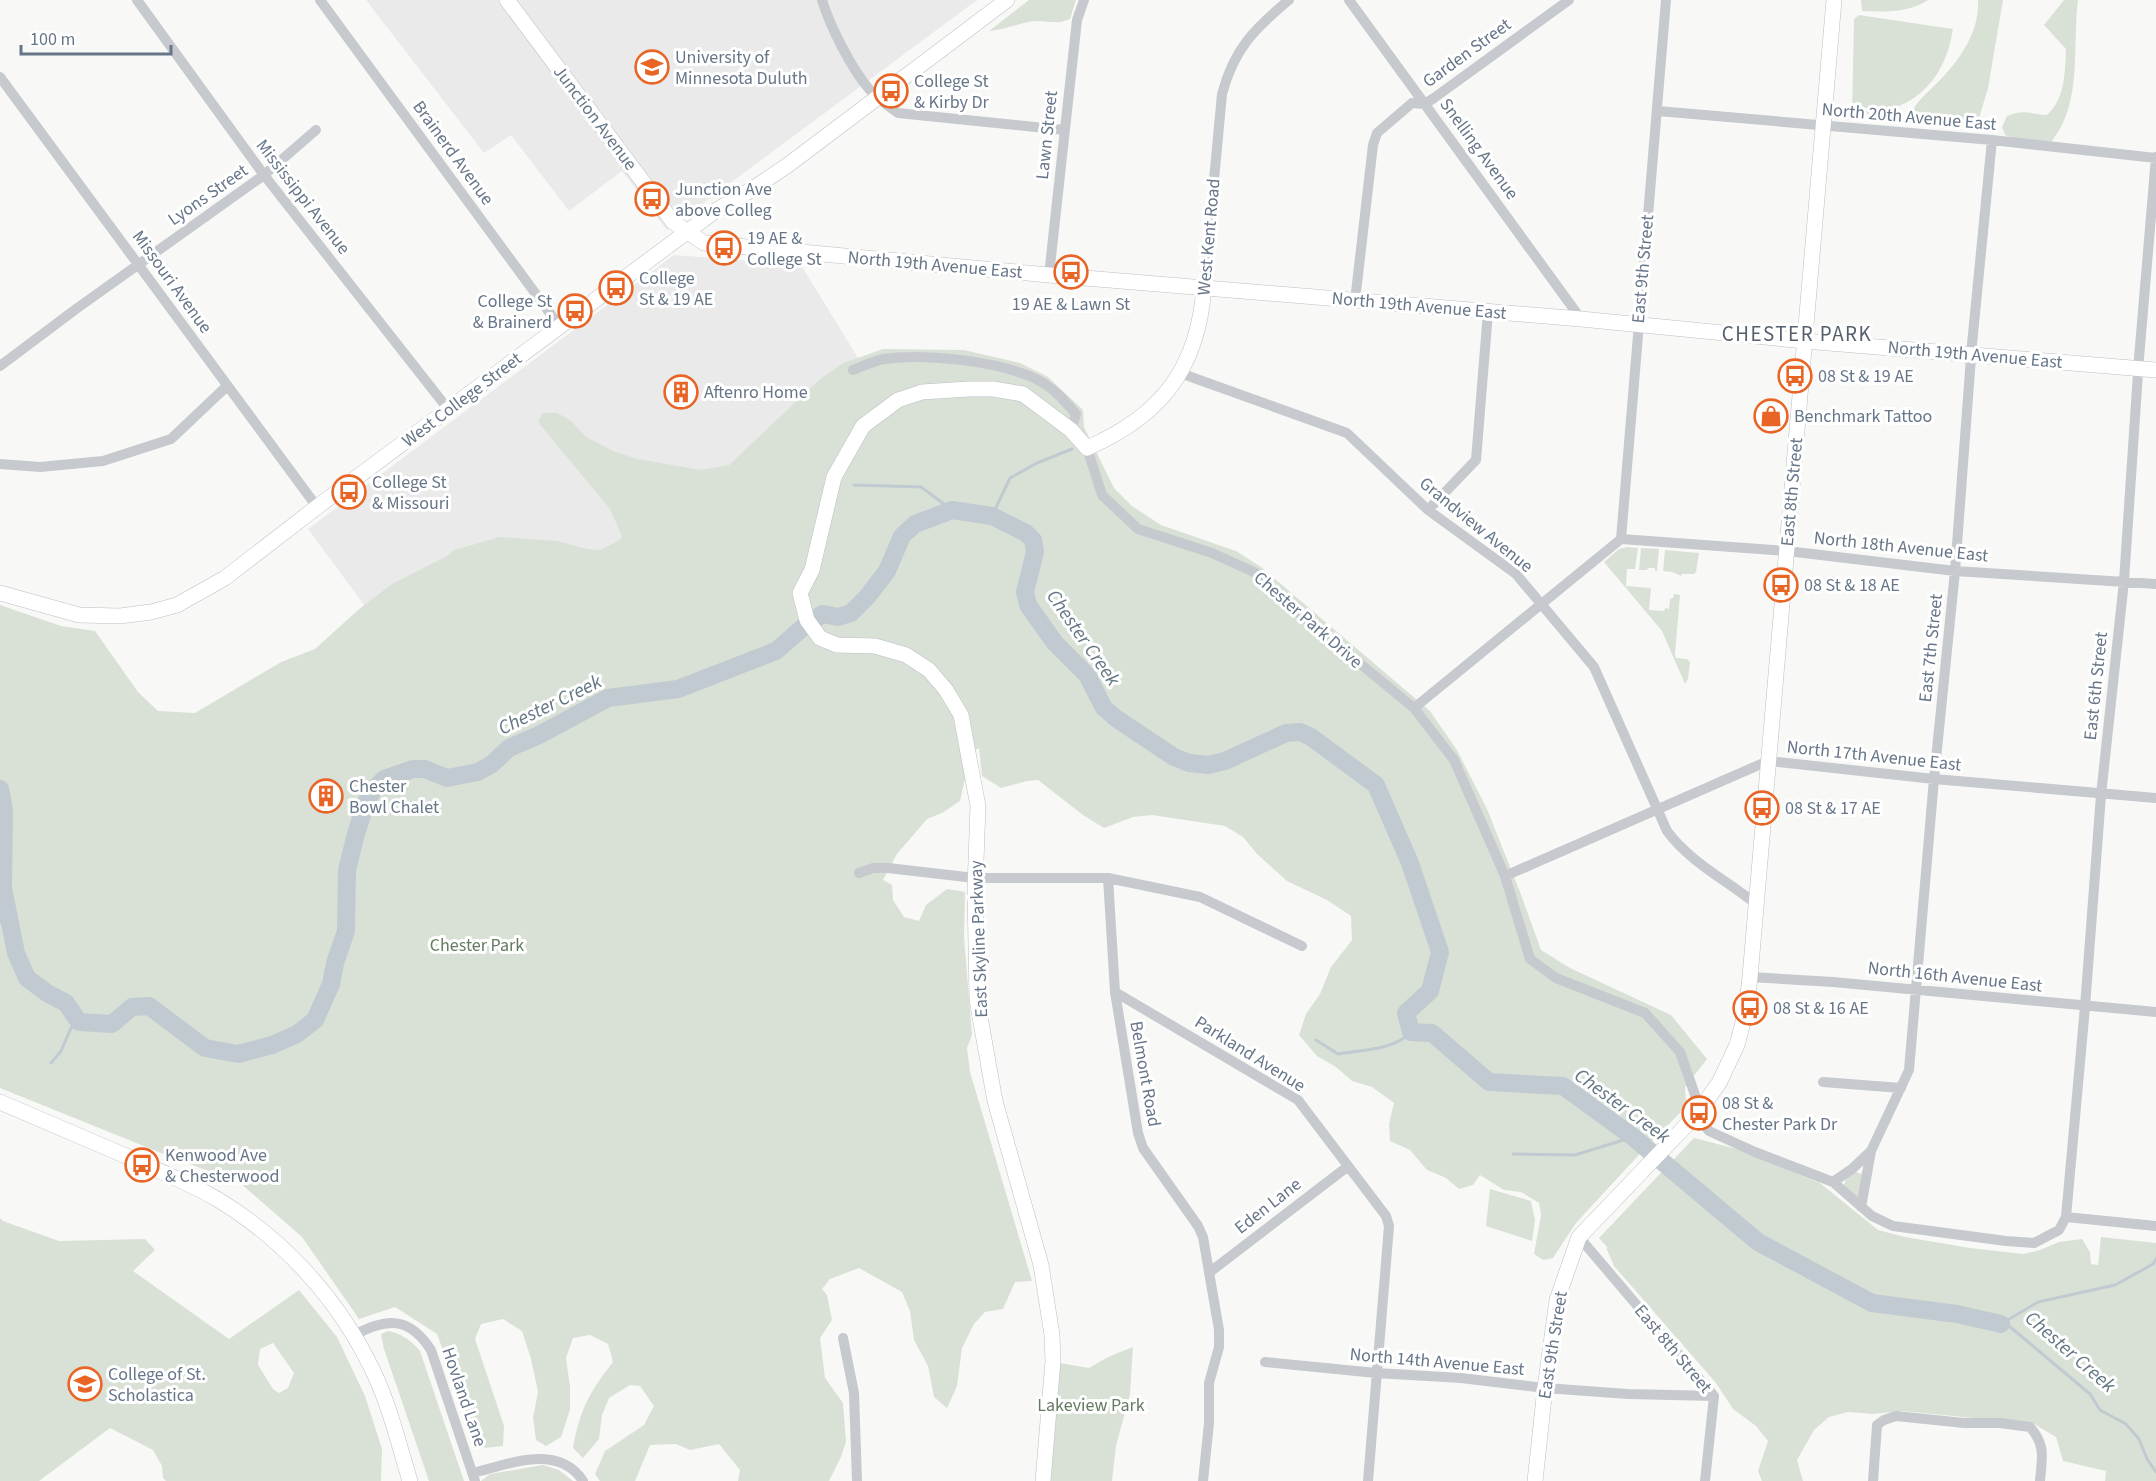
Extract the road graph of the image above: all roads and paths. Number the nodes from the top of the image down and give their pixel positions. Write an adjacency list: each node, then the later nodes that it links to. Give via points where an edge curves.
1 (137, 0): 21 (street, Mississippi Avenue)
2 (320, 0): 30 (street, Brainerd Avenue)
3 (507, 0): 22 (street, Junction Avenue, via 673,222)
4 (822, 0): 13 (street, via 849,58)
5 (1007, 0): 13 (street, West College Street)
6 (1084, 0): 18 (street, Lawn Street, via 1077,20)
7 (1289, 0): 25 (street, West Kent Road, via 1260,24 1228,72 1222,94)
8 (1349, 0): 14 (street, Snelling Avenue)
9 (1569, 0): 14 (street, Garden Street)
10 (1666, 0): 15 (street, East 9th Street)
11 (1834, 0): 16 (street, East 8th Street)
12 (0, 77): 23 (street, Missouri Avenue)
13 (877, 98): 18 (street, via 898,113); 22 (street, West College Street, via 788,165)
14 (1425, 104): 26 (street, Garden Street, via 1412,103 1377,133 1370,159); 28 (street, Snelling Avenue)
15 (1658, 111): 16 (street, North 20th Avenue East); 29 (street, East 9th Street)
16 (1823, 126): 19 (street, North 20th Avenue East); 31 (street, East 8th Street)
17 (316, 130): 21 (street, Lyons Street)
18 (1064, 130): 24 (street, Lawn Street)
19 (1992, 140): 20 (street, North 20th Avenue East); 32 (street, East 7th Street)
20 (2156, 158): 34 (street, East 6th Street)
21 (264, 176): 23 (street, Lyons Street); 39 (street, Mississippi Avenue)
22 (686, 232): 24 (street, North 19th Avenue East, via 704,243); 30 (street, West College Street)
23 (139, 264): 33 (street, Lyons Street); 38 (street, Missouri Avenue)
24 (1049, 275): 25 (street, North 19th Avenue East)
25 (1204, 287): 26 (street, North 19th Avenue East); 37 (street, West Kent Road, via 1199,325)
26 (1355, 301): 27 (street, North 19th Avenue East)
27 (1488, 312): 28 (street, North 19th Avenue East); 44 (street, via 1476,460)
28 (1581, 319): 29 (street, North 19th Avenue East)
29 (1637, 325): 31 (street, North 19th Avenue East); 45 (street, East 9th Street)
30 (560, 327): 39 (street, West College Street)
31 (1806, 341): 32 (street, North 19th Avenue East); 46 (street, East 8th Street)
32 (1972, 354): 34 (street, North 19th Avenue East); 47 (street, East 7th Street)
33 (0, 366)
34 (2138, 369): 36 (street, North 19th Avenue East); 48 (street, East 6th Street)
35 (853, 370): 40 (street, via 882,359 925,358 1002,367 1035,378 1059,395 1076,414)
36 (2156, 370)
37 (1180, 373): 41 (street, West Kent Road, via 1140,419); 44 (street, Grandview Avenue, via 1347,433)
38 (227, 386): 42 (street, via 171,439 103,461 40,467); 43 (street, Missouri Avenue)
39 (448, 410): 43 (street, West College Street)
40 (1071, 430): 41 (street, Chester Park Drive); 51 (street, Chester Park Drive, via 1023,394 993,389 922,392 898,400 863,426 834,477 812,570)
41 (1087, 448): 53 (street, Chester Park Drive, via 1102,495 1138,529 1212,553 1256,573)
42 (0, 464)
43 (317, 507): 50 (street, West College Street, via 225,578 177,605 160,610 120,616 79,615)
44 (1428, 510): 52 (street, Grandview Avenue, via 1516,574)
45 (1621, 539): 46 (street, North 18th Avenue East); 52 (street)
46 (1787, 551): 47 (street, North 18th Avenue East); 54 (street, East 8th Street)
47 (1955, 571): 48 (street, North 18th Avenue East); 55 (street, East 7th Street)
48 (2124, 582): 49 (street, North 18th Avenue East); 56 (street, East 6th Street)
49 (2156, 584)
50 (0, 593)
51 (801, 598): 61 (street, East Skyline Parkway, via 804,613 820,638 837,645 875,646 906,655 929,670 946,690 961,715 978,806)
52 (1541, 604): 53 (street); 58 (street, Grandview Avenue, via 1594,667)
53 (1414, 708): 60 (street, Chester Park Drive, via 1454,760)
54 (1768, 761): 55 (street, North 17th Avenue East); 58 (street, North 17th Avenue East); 63 (street, East 8th Street)
55 (1934, 779): 56 (street, North 17th Avenue East); 66 (street, East 7th Street)
56 (2101, 795): 57 (street, North 17th Avenue East); 68 (street, East 6th Street)
57 (2156, 798)
58 (1658, 810): 60 (street, North 17th Avenue East); 63 (street, Grandview Avenue, via 1677,844)
59 (860, 873): 61 (street, via 888,868)
60 (1505, 876): 73 (street, Chester Park Drive, via 1530,959 1556,978 1645,1013 1680,1052 1695,1095)
61 (975, 878): 62 (street); 92 (street, East Skyline Parkway, via 977,1000 1006,1146 1041,1265 1052,1335)
62 (1108, 878): 64 (street, via 1200,897); 67 (street, Belmont Road)
63 (1756, 904): 65 (street, East 8th Street)
64 (1302, 946)
65 (1750, 977): 66 (street, North 16th Avenue East); 73 (street, East 8th Street, via 1737,1045 1719,1083)
66 (1917, 991): 68 (street, North 16th Avenue East); 71 (street, East 7th Street, via 1909,1070)
67 (1115, 992): 75 (street, Parkland Avenue, via 1298,1100); 81 (street, Belmont Road, via 1143,1148 1198,1226)
68 (2085, 1007): 69 (street, North 16th Avenue East); 78 (street, East 6th Street)
69 (2156, 1012)
70 (1823, 1082): 71 (street)
71 (1901, 1088): 74 (street, East 7th Street)
72 (0, 1102): 82 (street, via 154,1168 250,1221 282,1247 325,1293)
73 (1692, 1119): 76 (street, via 1717,1135); 80 (street, East 9th Street)
74 (1871, 1151): 76 (street, East 7th Street); 77 (street, East 7th Street)
75 (1347, 1167): 81 (street, Eden Lane); 85 (street, Parkland Avenue, via 1386,1216 1389,1226)
76 (1833, 1182): 77 (street)
77 (1861, 1207): 78 (street, via 1893,1226 2034,1243 2059,1230)
78 (2066, 1217): 79 (street)
79 (2156, 1226)
80 (1579, 1237): 86 (street, East 9th Street, via 1557,1300); 87 (street, East 8th Street)
81 (1210, 1272): 93 (street, Belmont Road, via 1220,1330 1209,1383)
82 (354, 1335): 88 (street, Hovland Lane, via 390,1322 402,1324 422,1337 431,1350); 89 (street, via 383,1395)
83 (843, 1338): 91 (street, via 854,1393)
84 (1265, 1362): 85 (street, North 14th Avenue East)
85 (1376, 1373): 86 (street, North 14th Avenue East); 94 (street)
86 (1545, 1388): 87 (street, North 14th Avenue East); 95 (street, East 9th Street)
87 (1714, 1396): 96 (street, East 8th Street)
88 (474, 1477): 90 (street, Hovland Lane, via 540,1458 567,1465)
89 (410, 1481)
90 (583, 1481)
91 (857, 1481)
92 (1043, 1481)
93 (1203, 1481)
94 (1368, 1481)
95 (1535, 1481)
96 (1706, 1481)
97 (1873, 1481): 98 (street, via 1877,1425 1896,1416 2030,1427 2042,1448)
98 (2040, 1481)

